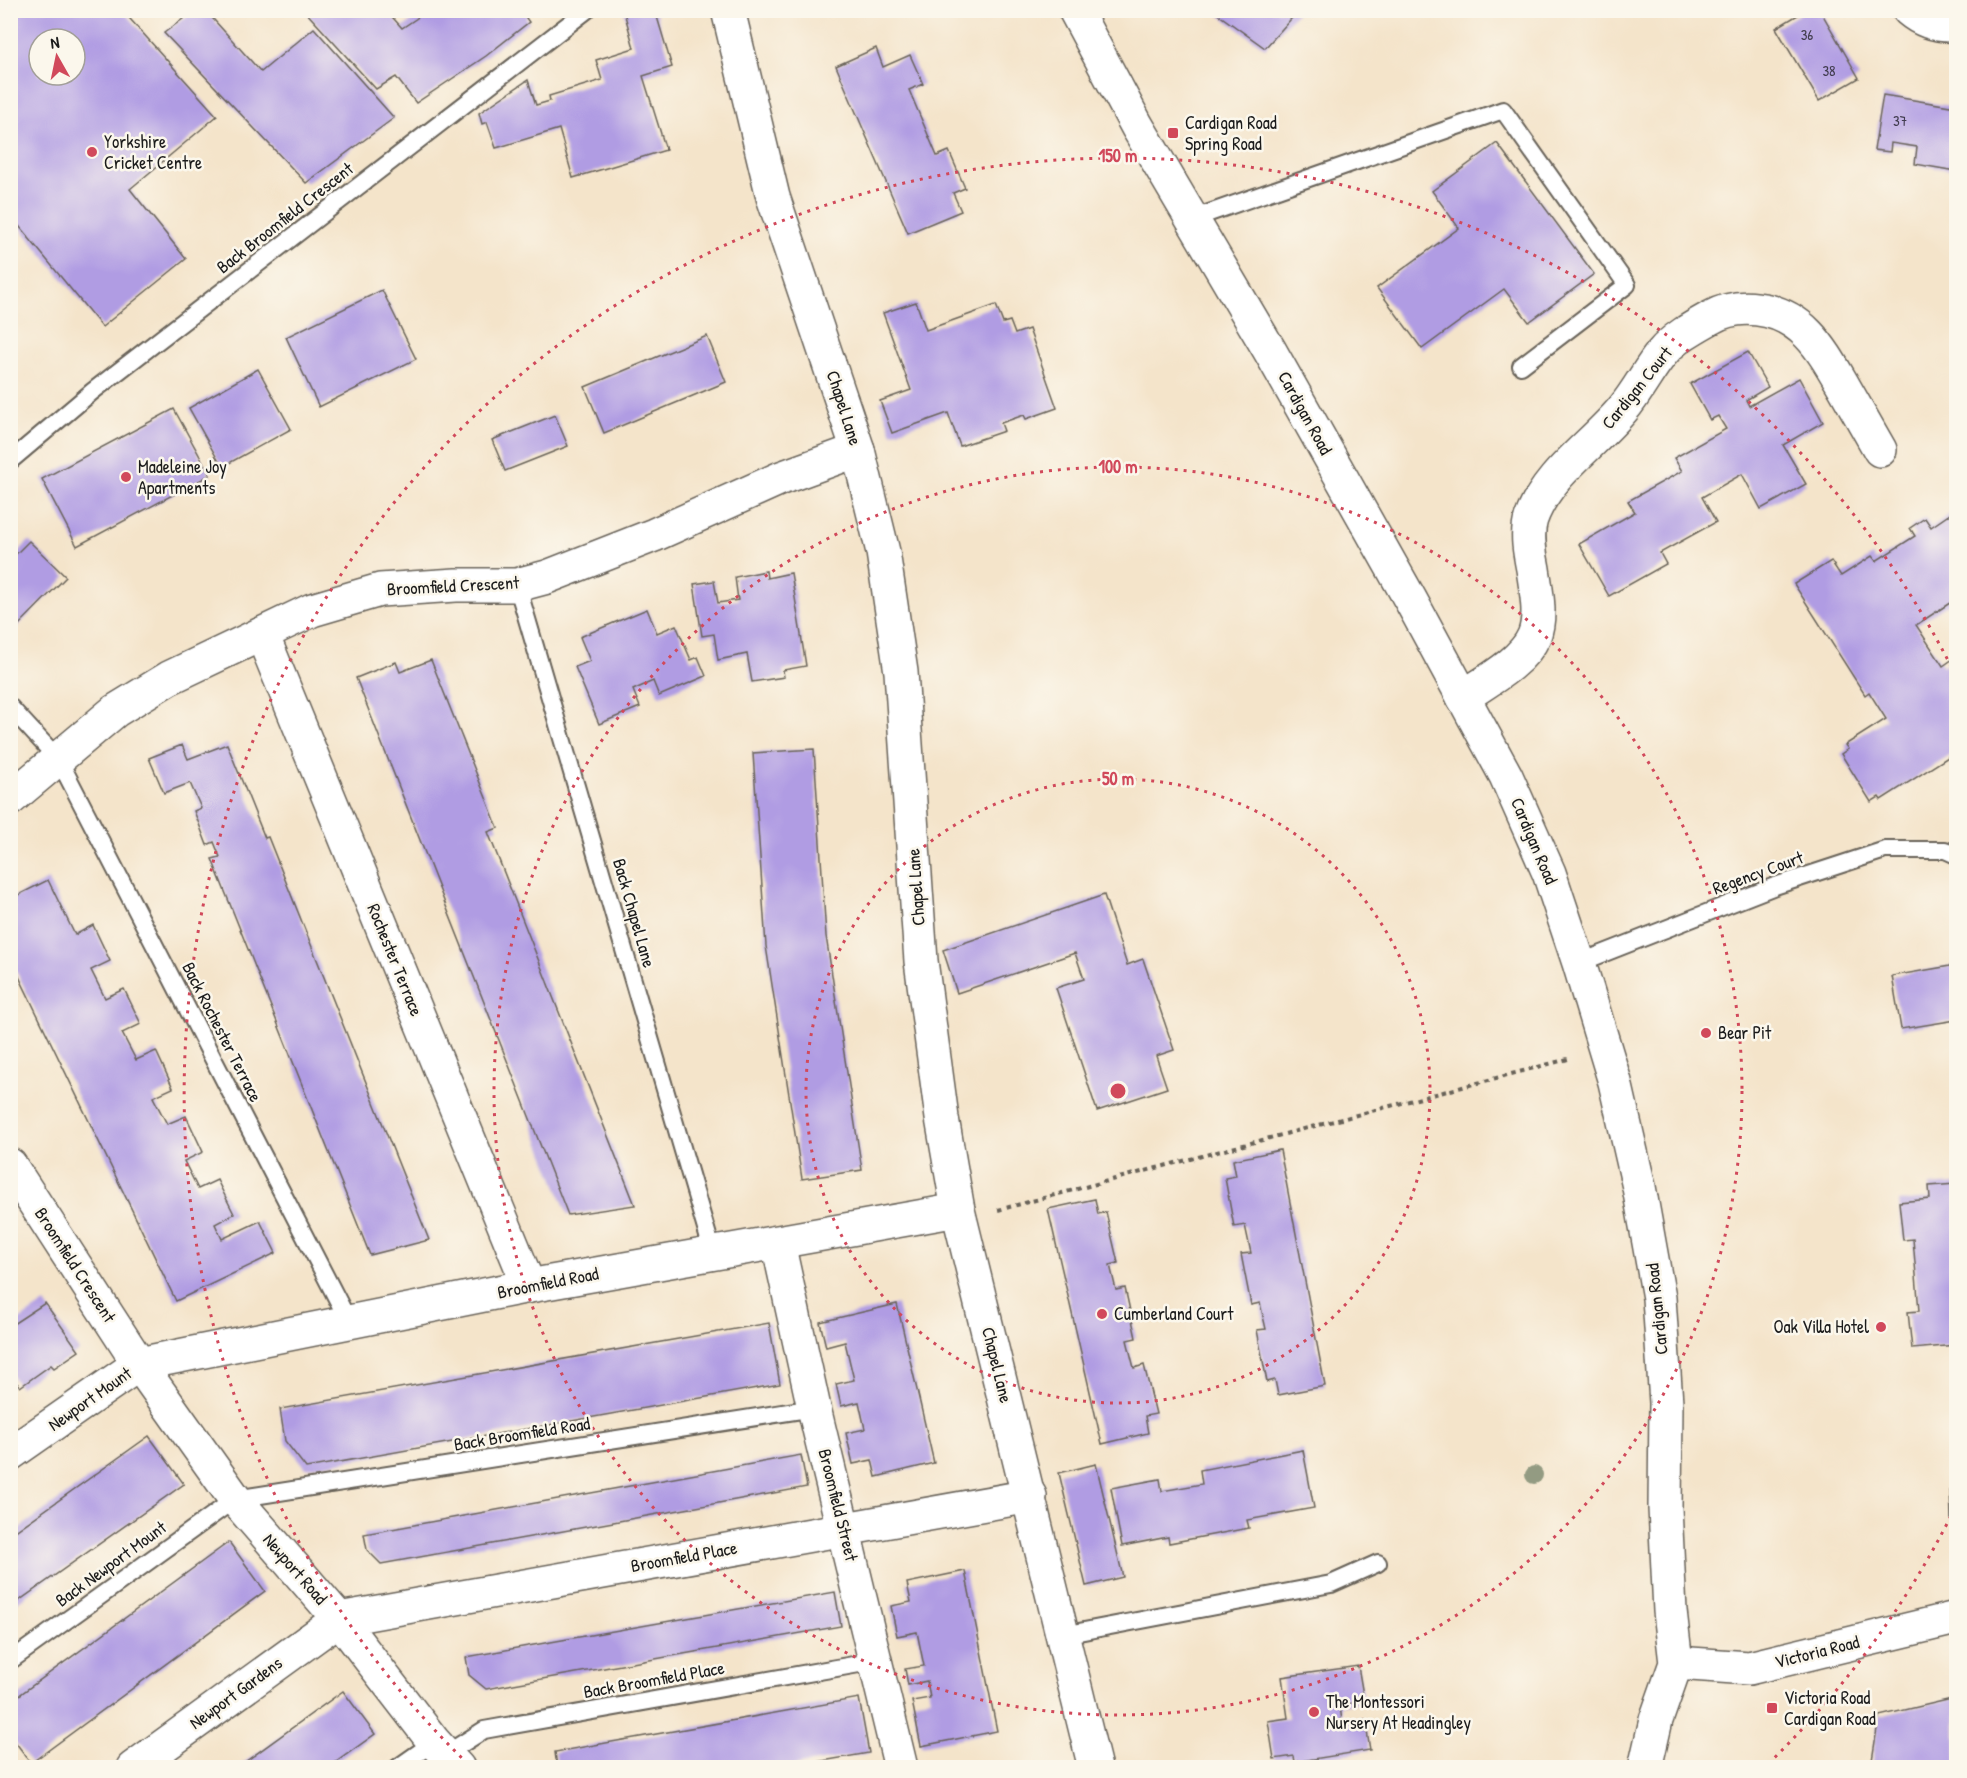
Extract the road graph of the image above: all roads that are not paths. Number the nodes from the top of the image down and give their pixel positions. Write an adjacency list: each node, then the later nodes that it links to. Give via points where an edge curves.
1 (587, 10): 10 (lane, Back Broomfield Crescent, via 93,391)
2 (728, 10): 8 (street, Chapel Lane, via 773,197)
3 (1075, 10): 6 (street, Cardigan Road)
4 (1909, 10): 5 (street, via 1920,19 1943,26)
5 (1956, 25)
6 (1192, 219): 7 (lane, via 1503,110 1627,285); 13 (street, Cardigan Road)
7 (1521, 366)
8 (858, 450): 11 (street, Broomfield Crescent, via 781,478 622,548); 20 (street, Chapel Lane, via 883,552 901,672 921,961)
9 (1881, 450): 13 (street, Cardigan Court, via 1824,353 1795,322 1774,311 1745,308 1719,313 1692,328 1663,351 1631,400 1542,496 1530,521 1529,547 1538,613 1534,637 1512,665)
10 (10, 461)
11 (517, 585): 12 (street, Broomfield Crescent, via 380,590 312,610); 22 (lane, Back Chapel Lane)
12 (262, 634): 15 (street, Broomfield Crescent, via 169,678 115,711); 23 (street, Rochester Terrace)
13 (1463, 697): 18 (street, Cardigan Road, via 1506,776 1549,873)
14 (10, 707): 15 (lane)
15 (59, 760): 16 (street, Broomfield Crescent); 24 (lane, Back Rochester Terrace)
16 (10, 799)
17 (1956, 855): 18 (lane, Regency Court, via 1945,850 1885,850 1775,886)
18 (1579, 963): 37 (street, Cardigan Road, via 1607,1049 1639,1187 1659,1298 1666,1403 1665,1508)
19 (10, 1166): 25 (street, Broomfield Crescent)
20 (958, 1210): 21 (street, Broomfield Road); 28 (street, Chapel Lane)
21 (778, 1243): 22 (street, Broomfield Road); 26 (street, Broomfield Street)
22 (712, 1253): 23 (street, Broomfield Road)
23 (528, 1286): 24 (street, Broomfield Road)
24 (349, 1322): 25 (street, Broomfield Road)
25 (139, 1364): 27 (street, Newport Mount); 29 (street, Newport Road)
26 (814, 1408): 29 (lane, Back Broomfield Road); 30 (street, Broomfield Street)
27 (10, 1454)
28 (1030, 1496): 30 (street, Broomfield Place); 34 (street, Chapel Lane)
29 (235, 1499): 33 (street, Newport Road); 35 (lane, Back Newport Mount)
30 (844, 1529): 33 (street, Broomfield Place); 36 (street, Broomfield Street)
31 (1378, 1563): 34 (lane, via 1331,1584)
32 (1956, 1618): 37 (street, Victoria Road, via 1749,1668)
33 (339, 1619): 38 (street, Newport Road); 39 (street, Newport Gardens)
34 (1063, 1635): 42 (street, Chapel Lane)
35 (10, 1660)
36 (876, 1661): 38 (lane, Back Broomfield Place, via 484,1730); 41 (street, Broomfield Street)
37 (1676, 1663): 43 (street, Cardigan Road)
38 (446, 1754): 40 (lane, Back Broomfield Place)
39 (133, 1767)
40 (397, 1767)
41 (901, 1767)
42 (1095, 1767)
43 (1645, 1767)

